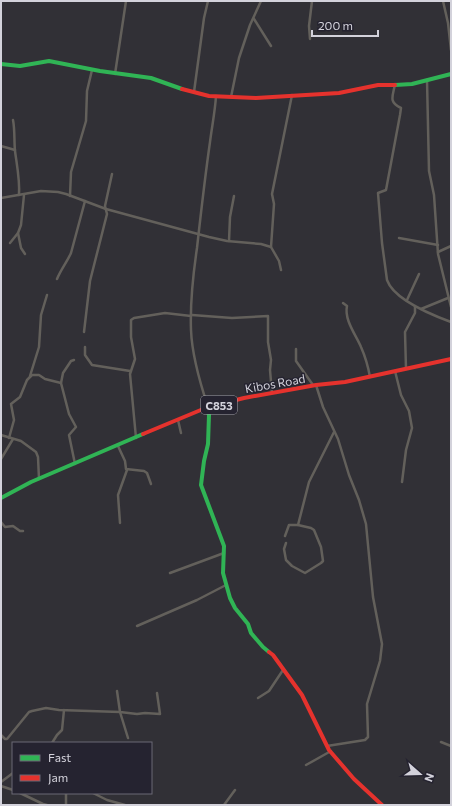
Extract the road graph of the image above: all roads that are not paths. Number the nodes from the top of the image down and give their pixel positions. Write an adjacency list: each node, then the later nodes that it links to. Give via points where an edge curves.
1 (126, 1): 12 (street)
2 (208, 1): 16 (street)
3 (261, 1): 6 (street)
4 (312, 1): 7 (street)
5 (443, 1): 9 (street)
6 (254, 19): 8 (street); 19 (street, via 239,58)
7 (310, 39)
8 (271, 46)
9 (451, 50)
10 (1, 64): 11 (street, via 20,66 49,61)
11 (92, 70): 12 (street); 26 (street, via 87,91 86,121 71,172)
12 (115, 74): 16 (street, via 151,78)
13 (451, 74): 14 (street)
14 (427, 80): 15 (street, via 412,84); 36 (street, via 428,164 434,195)
15 (395, 84): 17 (street, via 334,94); 46 (street, via 392,101 400,108 400,115 386,190 378,193 387,280 399,295)
16 (194, 92): 18 (street)
17 (292, 95): 19 (street, via 263,98); 38 (street, via 272,194 274,204)
18 (216, 96): 19 (street); 32 (street)
19 (232, 97)
20 (13, 120): 22 (street)
21 (1, 146): 22 (street)
22 (15, 150): 24 (street)
23 (112, 174): 30 (street)
24 (19, 195): 25 (street); 28 (street)
25 (24, 195): 26 (street, via 42,191); 31 (street)
26 (70, 196): 29 (street)
27 (234, 196): 34 (street)
28 (1, 198)
29 (85, 201): 30 (street); 43 (street, via 71,253)
30 (106, 209): 32 (street); 53 (street, via 107,214 90,281)
31 (18, 233): 35 (street); 40 (street)
32 (198, 233): 34 (street); 51 (street)
33 (399, 238): 36 (street)
34 (229, 241): 38 (street)
35 (10, 243)
36 (438, 245): 39 (street)
37 (451, 246): 39 (street)
38 (271, 247): 41 (street)
39 (438, 252): 45 (street)
40 (25, 254)
41 (281, 270)
42 (420, 274): 46 (street)
43 (57, 279)
44 (47, 295): 61 (street, via 41,315 39,347)
45 (448, 298): 49 (street); 50 (street)
46 (407, 300): 48 (street)
47 (343, 303): 62 (street, via 348,306 349,322 362,349)
48 (414, 306): 50 (street); 58 (street, via 415,313 405,332)
49 (451, 307)
50 (420, 309): 52 (street)
51 (192, 315): 59 (street, via 161,314 132,319 130,325 135,359); 65 (street, via 232,318 268,316); 66 (street, via 191,331)
52 (451, 322)
53 (84, 332)
54 (85, 347): 59 (street, via 85,355 92,365)
55 (296, 349): 64 (street, via 296,361)
56 (451, 359): 58 (street, Kibos Road / C853)
57 (74, 360): 63 (street, via 63,372)
58 (406, 369): 60 (street, Kibos Road / C853)
59 (130, 371): 72 (street)
60 (395, 371): 62 (street, Kibos Road / C853); 78 (street, via 412,428)
61 (30, 376): 63 (street, via 39,375 44,379); 71 (street, via 20,397 11,404 14,420)
62 (370, 377): 64 (street, Kibos Road / C853)
63 (61, 383): 75 (street, via 69,414 76,427 69,435)
64 (314, 386): 65 (street, Kibos Road / C853); 68 (street)
65 (272, 393): 66 (street, Kibos Road / C853)
66 (207, 408): 67 (street, Kibos Road / C853); 87 (street, via 208,444 201,485 222,539)
67 (178, 420): 69 (street); 72 (street, Kibos Road / C853)
68 (334, 431): 83 (street, via 309,482); 101 (street, via 366,524 373,597 382,644 380,661 367,704 368,738)
69 (180, 432)
70 (1, 435): 71 (street)
71 (11, 438): 74 (street); 77 (street, via 27,445 37,454)
72 (136, 438): 73 (street, Kibos Road / C853)
73 (118, 446): 75 (street, Kibos Road / C853); 76 (street)
74 (1, 459)
75 (75, 464): 77 (street, Kibos Road / C853)
76 (127, 470): 79 (street, via 144,471); 82 (street, via 118,495)
77 (39, 479): 80 (street, Kibos Road / C853)
78 (402, 482)
79 (152, 484)
80 (1, 498)
81 (1, 522): 84 (street, via 5,527 13,526)
82 (120, 523)
83 (298, 525): 85 (street, via 289,525); 86 (street, via 314,530 323,561 305,573 302,572 286,560)
84 (23, 531)
85 (285, 536)
86 (286, 544)
87 (224, 553): 88 (street); 89 (street, via 223,573)
88 (170, 573)
89 (226, 585): 90 (street); 91 (street, via 230,598 248,624 249,631 263,648 273,655)
90 (137, 626)
91 (283, 670): 94 (street, via 269,690); 101 (street, via 302,695)
92 (117, 691): 96 (street)
93 (157, 693): 96 (street, via 160,714)
94 (258, 698)
95 (64, 710): 96 (street); 97 (street, via 46,708 30,711 7,739); 99 (street, via 62,730)
96 (120, 712): 98 (street)
97 (1, 735)
98 (128, 738)
99 (52, 742)
100 (441, 742): 102 (street)
101 (327, 746): 103 (street)
102 (451, 746)
103 (330, 751): 104 (street); 118 (street, via 354,779)
104 (306, 765)
105 (12, 774): 106 (street)
106 (1, 782)
107 (1, 786): 108 (street)
108 (12, 790)
109 (235, 790): 117 (street)
110 (22, 794): 114 (street)
111 (66, 794): 115 (street)
112 (95, 794): 113 (street)
113 (111, 803): 116 (street)
114 (47, 805)
115 (66, 805)
116 (125, 805)
117 (224, 805)
118 (382, 805)

